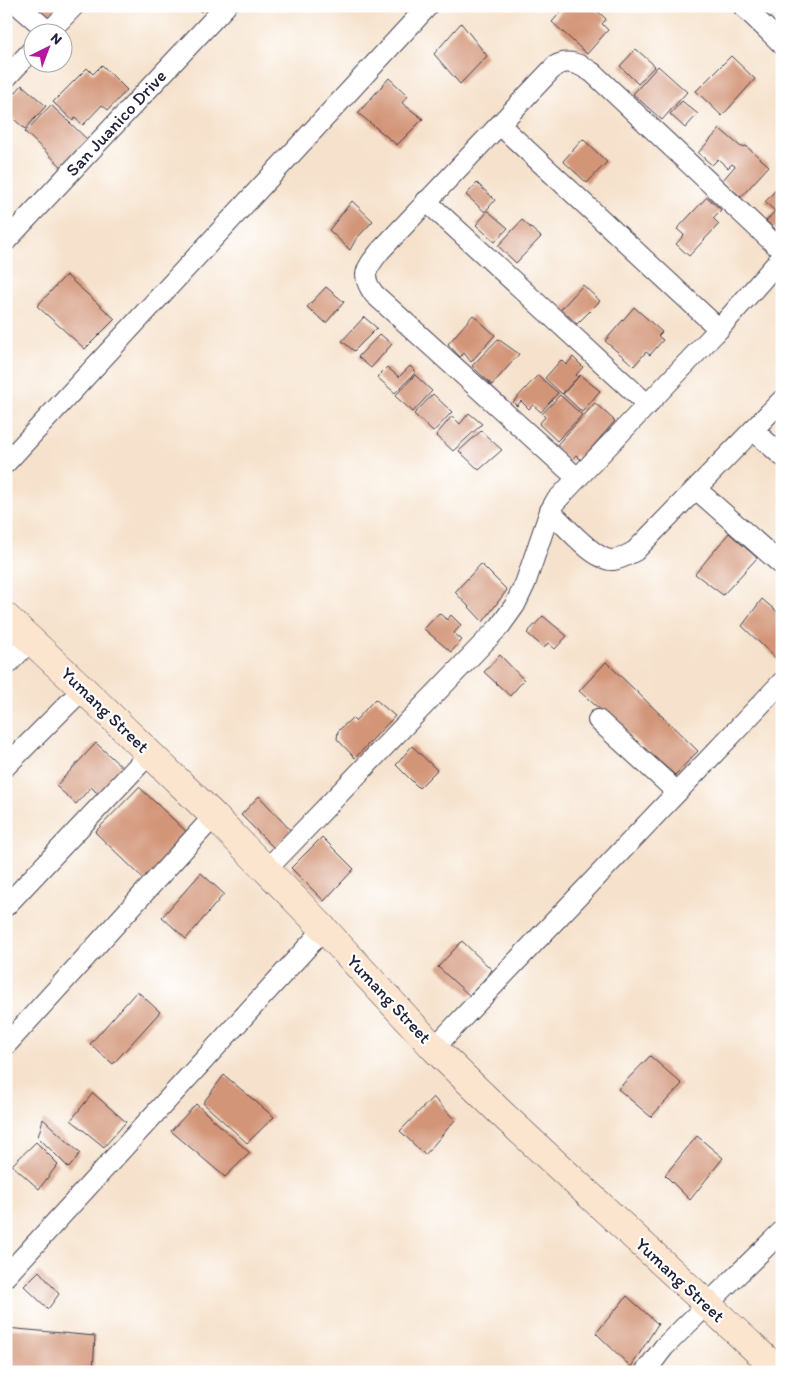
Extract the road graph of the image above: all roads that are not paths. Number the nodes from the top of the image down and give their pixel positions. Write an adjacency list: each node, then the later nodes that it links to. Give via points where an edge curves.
1 (19, 6): 6 (street)
2 (74, 6): 7 (street)
3 (226, 6): 13 (street, San Juanico Drive)
4 (428, 6): 21 (street)
5 (743, 6): 8 (street)
6 (37, 22)
7 (59, 22)
8 (782, 44)
9 (22, 61): 10 (street)
10 (6, 78)
11 (500, 125): 12 (street); 14 (street, via 555,66 576,63 593,73); 16 (street)
12 (426, 201): 18 (street); 22 (street, via 372,261 366,272 366,282 374,294)
13 (6, 241)
14 (782, 252)
15 (782, 257): 16 (street)
16 (719, 329): 18 (street)
17 (782, 400): 19 (street)
18 (648, 405): 22 (street)
19 (753, 430): 20 (street); 23 (street)
20 (782, 456)
21 (6, 463)
22 (577, 478): 24 (street)
23 (696, 489): 24 (street, via 635,551 612,560 591,550); 25 (street)
24 (550, 510): 36 (street, via 525,584 500,626)
25 (782, 565)
26 (6, 617): 27 (main road, Yumang Street)
27 (31, 640): 28 (street); 30 (main road, Yumang Street)
28 (6, 666)
29 (782, 682): 34 (street)
30 (83, 689): 32 (main road, Yumang Street); 33 (street)
31 (598, 720): 34 (street)
32 (150, 753): 35 (main road, Yumang Street); 37 (street)
33 (6, 766)
34 (677, 792): 40 (street)
35 (214, 816): 36 (main road, Yumang Street); 39 (street)
36 (267, 870): 38 (main road, Yumang Street)
37 (6, 906)
38 (324, 929): 40 (main road, Yumang Street); 42 (street)
39 (6, 1045)
40 (434, 1048): 43 (main road, Yumang Street)
41 (782, 1231): 43 (street)
42 (6, 1276)
43 (707, 1305): 44 (street, via 664,1346); 45 (main road, Yumang Street)
44 (645, 1372)
45 (780, 1372)

